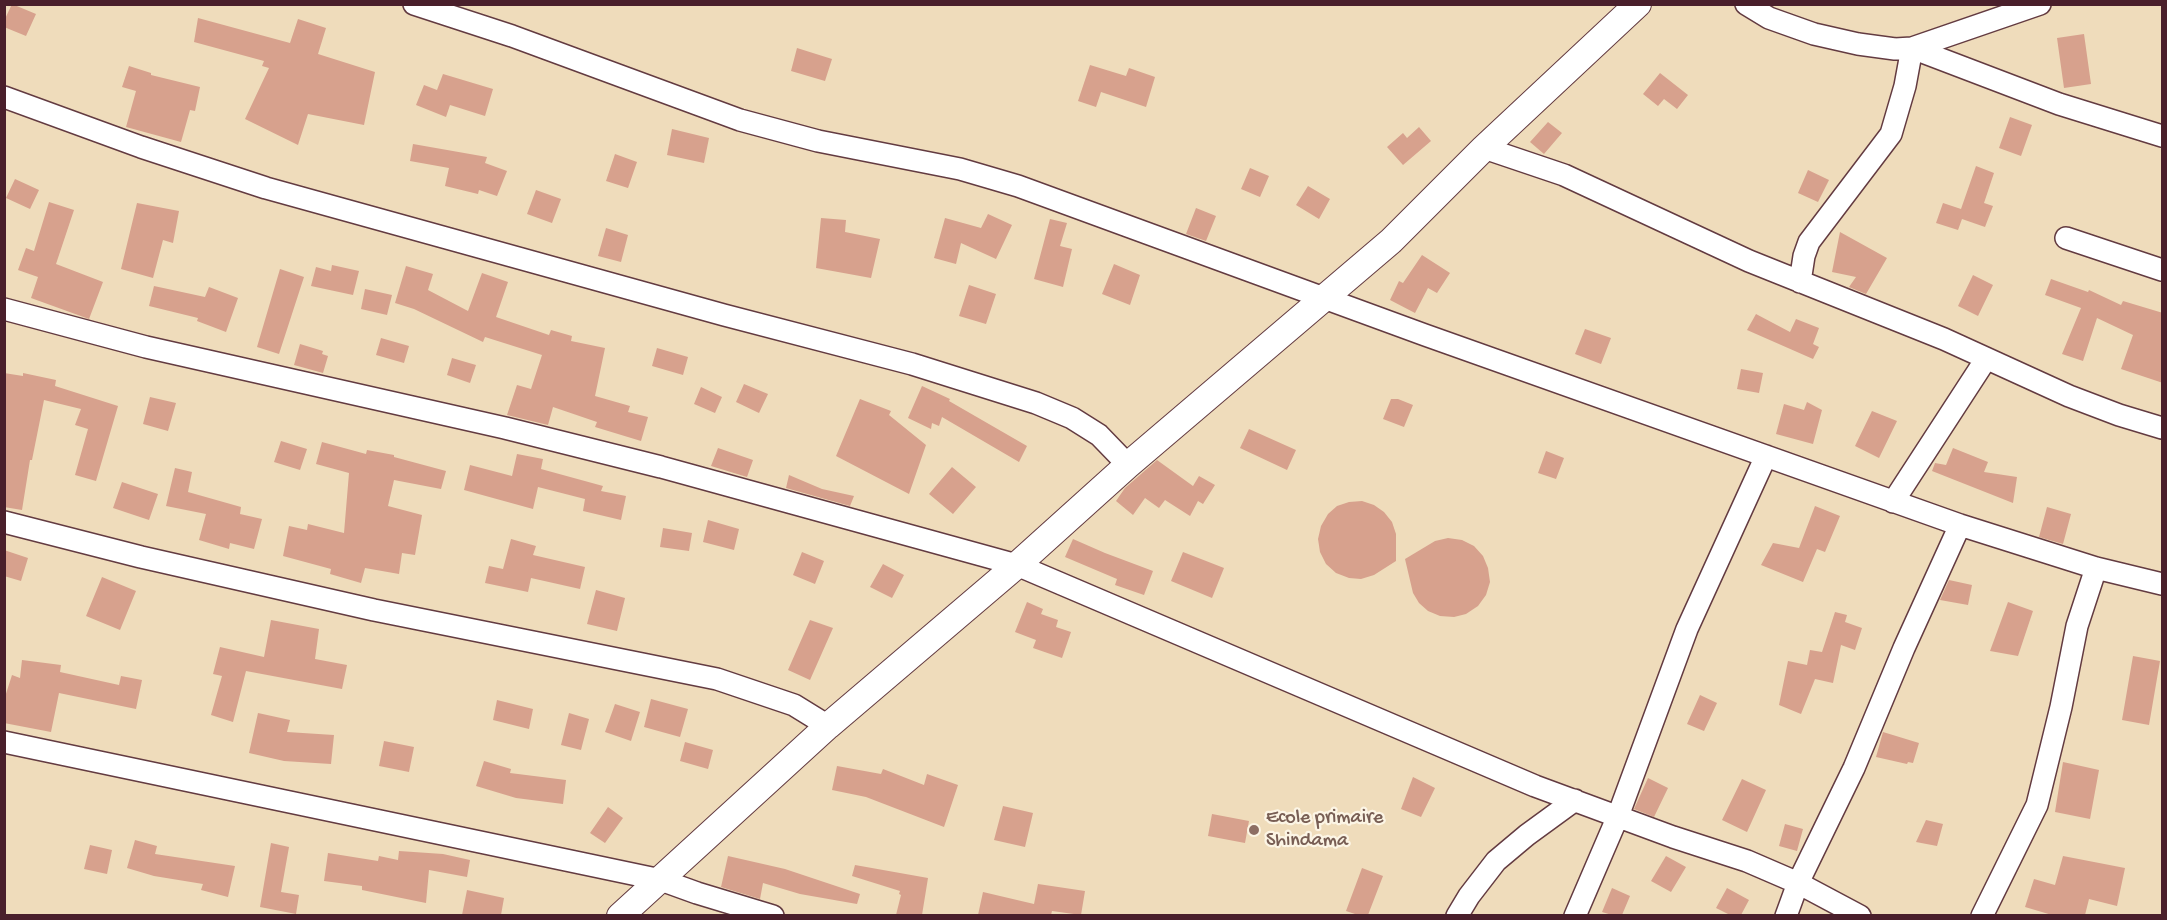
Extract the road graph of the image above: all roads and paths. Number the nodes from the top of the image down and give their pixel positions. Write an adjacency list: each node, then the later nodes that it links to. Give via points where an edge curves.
1 (414, 4): 12 (street, via 740,120 818,141 960,169 1018,186)
2 (1746, 4): 5 (street, via 1769,18 1814,34 1876,47)
3 (2040, 4): 5 (street)
4 (1637, 5): 8 (street)
5 (1912, 48): 7 (street, via 2059,104); 11 (street, via 1891,134 1809,242)
6 (4, 97): 17 (street, via 266,188 912,364 1036,403 1099,435)
7 (2163, 136)
8 (1484, 148): 11 (street, via 1564,175); 12 (street, via 1392,241)
9 (2066, 238): 10 (street)
10 (2163, 270)
11 (1800, 282): 14 (street)
12 (1325, 298): 16 (street); 17 (street)
13 (4, 309): 21 (street, via 146,347 650,464)
14 (1986, 359): 15 (street, via 2069,396); 18 (street)
15 (2163, 428)
16 (1766, 456): 18 (street); 27 (street, via 1687,629)
17 (1128, 465): 21 (street)
18 (1893, 502): 20 (street)
19 (4, 522): 24 (street, via 385,613 717,679 794,705)
20 (1960, 525): 22 (street); 29 (street, via 1854,768)
21 (1017, 565): 24 (street); 26 (street)
22 (2096, 568): 23 (street); 36 (street, via 2078,626 2037,805)
23 (2163, 585)
24 (828, 726): 28 (street)
25 (4, 742): 28 (street)
26 (1575, 800): 27 (street); 32 (street, via 1496,861)
27 (1618, 816): 29 (street); 33 (street)
28 (661, 880): 30 (street); 31 (street)
29 (1798, 883): 34 (street); 35 (street)
30 (620, 915)
31 (773, 915)
32 (1457, 915)
33 (1575, 915)
34 (1786, 915)
35 (1860, 915)
36 (1982, 915)

